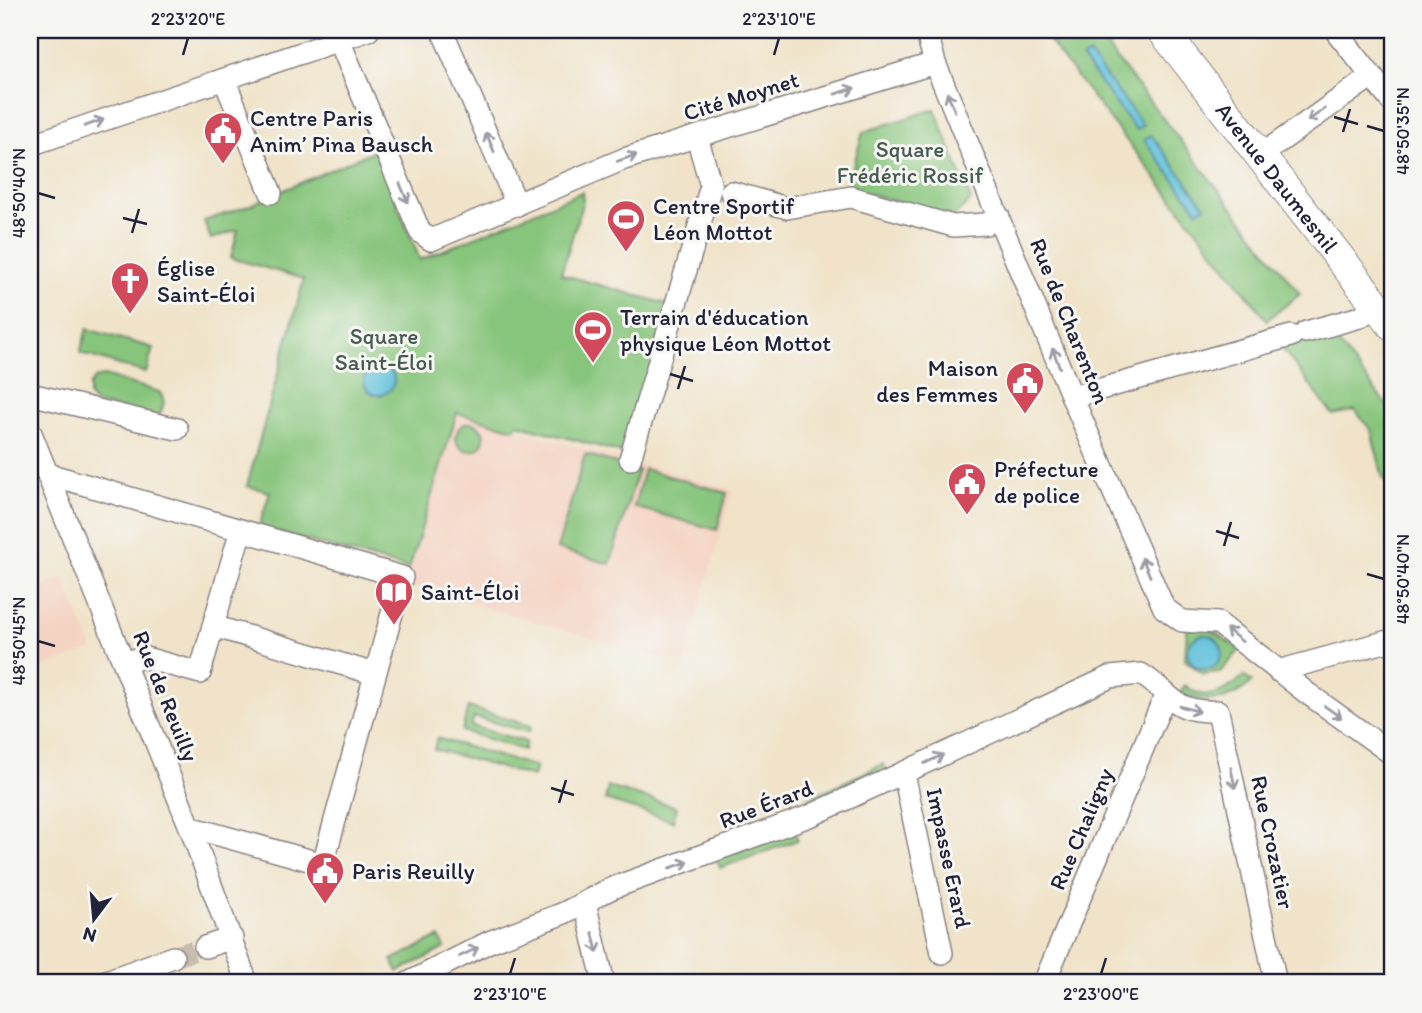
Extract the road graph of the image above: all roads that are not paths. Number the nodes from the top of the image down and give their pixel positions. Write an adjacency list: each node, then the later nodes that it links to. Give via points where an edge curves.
1 (369, 30): 6 (street)
2 (442, 30): 16 (street, one-way to 2)
3 (926, 30): 7 (street, Rue de Charenton)
4 (1163, 30): 13 (main road, Avenue Daumesnil)
5 (1335, 30): 8 (street)
6 (339, 40): 9 (street); 16 (street, Cité Moynet, one-way to 16, via 422,236 435,239)
7 (935, 63): 11 (street, Cité Moynet, one-way to 7); 17 (street, Rue de Charenton, one-way to 7)
8 (1372, 76): 10 (street); 13 (street, one-way to 13)
9 (224, 79): 12 (street, one-way to 9); 15 (street)
10 (1392, 102)
11 (697, 136): 16 (street, Cité Moynet, one-way to 11, via 624,159); 23 (street, via 711,186)
12 (30, 145)
13 (1261, 155): 18 (main road, Avenue Daumesnil)
14 (731, 192): 17 (street, via 787,208 851,197 953,226 986,224)
15 (271, 193)
16 (517, 205)
17 (999, 217): 20 (street, Rue de Charenton, one-way to 17)
18 (1385, 315): 20 (street, via 1360,317)
19 (30, 394): 21 (street)
20 (1072, 397): 29 (street, Rue de Charenton, one-way to 20, via 1219,623 1182,621 1164,608)
21 (177, 429)
22 (30, 431): 24 (street, Rue de Reuilly)
23 (630, 459)
24 (48, 474): 25 (street); 28 (street, Rue de Reuilly)
25 (241, 530): 26 (street); 30 (street, via 402,577)
26 (213, 626): 28 (street, via 200,673 142,657); 30 (street)
27 (1392, 640): 29 (street)
28 (124, 663): 34 (street, Rue de Reuilly)
29 (1278, 671): 32 (street, one-way to 32)
30 (375, 674): 34 (street, via 323,864)
31 (1165, 696): 33 (street, Rue Érard, one-way to 31, via 1110,677 1141,674); 44 (street, Rue Chaligny); 45 (street, Rue Crozatier, one-way to 45, via 1190,710 1219,711)
32 (1392, 754)
33 (904, 774): 35 (street, Rue Érard, one-way to 33, via 610,889 812,815); 38 (street, Impasse Erard)
34 (190, 827): 36 (street, Rue de Reuilly)
35 (585, 903): 42 (street, Rue Érard, one-way to 35, via 489,942); 43 (street, one-way to 43)
36 (232, 938): 37 (street); 41 (street, Rue de Reuilly)
37 (205, 947)
38 (942, 953)
39 (173, 957): 40 (street)
40 (101, 983)
41 (247, 983)
42 (408, 983)
43 (604, 983)
44 (1044, 983)
45 (1276, 983)

